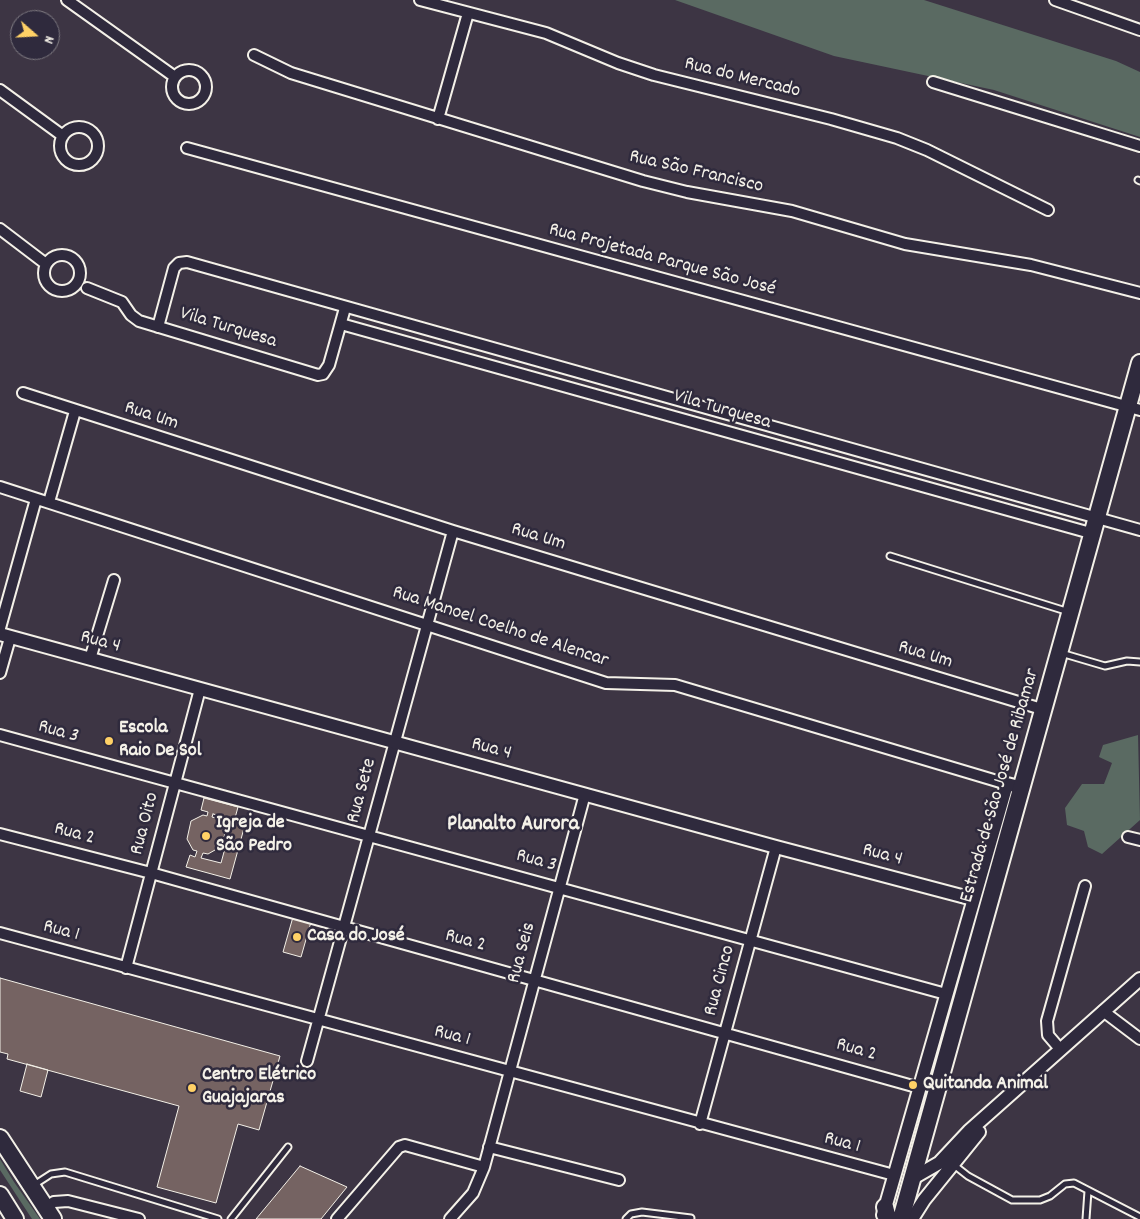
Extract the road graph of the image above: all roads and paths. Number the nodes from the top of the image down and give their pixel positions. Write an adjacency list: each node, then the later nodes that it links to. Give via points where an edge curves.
1 (67, 0): 7 (street)
2 (420, 0): 4 (street, Rua do Mercado)
3 (1055, 0): 5 (street)
4 (468, 13): 10 (street); 14 (street, Rua do Mercado, via 546,33 654,75 897,138 928,150)
5 (1140, 30)
6 (254, 55): 10 (street, Rua São Francisco, via 291,73)
7 (175, 77)
8 (932, 82): 12 (street)
9 (0, 90): 11 (street)
10 (438, 119): 18 (street, Rua São Francisco, via 678,190 792,211 905,244 1040,267)
11 (63, 136)
12 (1140, 146)
13 (187, 148): 27 (street, Rua Projetada Parque São José)
14 (1048, 210)
15 (0, 229): 16 (street)
16 (46, 264)
17 (87, 288): 21 (street, via 119,300 135,318)
18 (1140, 293)
19 (345, 308): 20 (street, Vila Turquesa); 21 (street, Vila Turquesa, via 183,262 174,268); 22 (street, Vila Turquesa)
20 (341, 324): 21 (street, Vila Turquesa, via 329,365 321,375); 23 (street, Vila Turquesa)
21 (158, 327)
22 (489, 347): 23 (street); 26 (street, Vila Turquesa)
23 (485, 363): 29 (street, Vila Turquesa)
24 (1140, 363): 27 (main road, Estrada de São José de Ribamar)
25 (23, 393): 28 (street, Rua Um)
26 (690, 402): 29 (street); 30 (street, Vila Turquesa)
27 (1135, 402): 35 (main road, Estrada de São José de Ribamar)
28 (74, 411): 34 (street); 37 (street, Rua Um)
29 (685, 418): 31 (street, Vila Turquesa)
30 (889, 458): 31 (street); 35 (street, Vila Turquesa)
31 (884, 476): 35 (street, Vila Turquesa)
32 (0, 487): 33 (street, Rua Manoel Coelho de Alencar)
33 (36, 499): 34 (street, Rua Manoel Coelho de Alencar); 42 (street)
34 (49, 502): 41 (street, Rua Manoel Coelho de Alencar)
35 (1096, 526): 36 (street); 40 (main road, Estrada de São José de Ribamar)
36 (1140, 530)
37 (453, 531): 41 (street, Rua Sete); 49 (street, Rua Um)
38 (890, 556): 40 (lane)
39 (114, 580): 45 (street)
40 (1072, 612): 44 (main road, Estrada de São José de Ribamar)
41 (427, 625): 51 (street, Rua Sete); 53 (street, Rua Manoel Coelho de Alencar, via 606,683 675,686)
42 (0, 628)
43 (5, 636): 45 (street, Rua 4); 47 (street)
44 (1061, 653): 46 (lane, via 1105,666); 49 (main road, Estrada de São José de Ribamar)
45 (90, 659): 48 (street, Rua 4)
46 (1140, 662)
47 (0, 673)
48 (200, 689): 51 (street, Rua 4); 52 (street, Rua Oito)
49 (1045, 710): 53 (main road, Estrada de São José de Ribamar)
50 (0, 735): 52 (street, Rua 3)
51 (394, 743): 54 (street, Rua 4); 56 (street, Rua Sete)
52 (175, 783): 56 (street, Rua 3); 60 (street, Rua Oito)
53 (1015, 786): 63 (street, Estrada de São José de Ribamar); 87 (main road, Estrada de São José de Ribamar)
54 (585, 794): 59 (street, Rua 4); 62 (street, Rua Seis)
55 (0, 834): 60 (street, Rua 2)
56 (369, 835): 62 (street, Rua 3); 64 (street, Rua Sete)
57 (1128, 837): 58 (street)
58 (1140, 840)
59 (776, 847): 63 (street, Rua 4); 66 (street, Rua Cinco)
60 (151, 873): 64 (street, Rua 2); 67 (street, Rua Oito)
61 (1085, 886): 75 (street, via 1047,1021 1048,1035)
62 (559, 887): 66 (street, Rua 3); 68 (street, Rua Seis)
63 (973, 899): 70 (street, Estrada de São José de Ribamar)
64 (343, 928): 68 (street, Rua 2); 72 (street, Rua Sete)
65 (0, 933): 67 (street, Rua 1)
66 (750, 940): 70 (street, Rua 3); 73 (street, Rua Cinco)
67 (126, 968): 72 (street, Rua 1)
68 (534, 979): 73 (street, Rua 2); 77 (street, Rua Seis)
69 (1140, 979): 71 (street)
70 (946, 994): 79 (street, Estrada de São José de Ribamar)
71 (1103, 1011): 74 (street); 75 (street)
72 (318, 1019): 76 (street, Rua Sete); 77 (street, Rua 1)
73 (725, 1031): 79 (street, Rua 2); 80 (street, Rua Cinco)
74 (1140, 1039)
75 (1060, 1049): 78 (street)
76 (307, 1060)
77 (508, 1071): 80 (street, Rua 1); 83 (street, Rua Seis)
78 (1019, 1087): 84 (street); 87 (street, via 939,1162)
79 (920, 1088): 86 (street, Estrada de São José de Ribamar)
80 (700, 1124): 86 (street, Rua 1)
81 (0, 1138): 89 (main road)
82 (288, 1147): 99 (lane)
83 (489, 1147): 85 (street, Rua Seis); 88 (street)
84 (952, 1163): 90 (lane, via 968,1176 1012,1200 1040,1200 1065,1184 1074,1183); 104 (street)
85 (484, 1167): 100 (street, via 405,1145 399,1147); 101 (street, Rua Seis, via 472,1193)
86 (894, 1175): 93 (street, Estrada de São José de Ribamar)
87 (913, 1178): 103 (main road, Estrada de São José de Ribamar)
88 (619, 1180)
89 (31, 1186): 92 (main road); 98 (lane, via 51,1174 65,1172)
90 (1088, 1191): 94 (lane); 105 (lane)
91 (0, 1195): 96 (main road)
92 (49, 1213): 97 (street, via 54,1202 68,1201)
93 (885, 1215)
94 (1140, 1217)
95 (691, 1218): 102 (lane, via 642,1212 631,1214)
96 (15, 1219)
97 (139, 1219)
98 (218, 1219)
99 (231, 1219)
100 (337, 1219)
101 (450, 1219)
102 (626, 1219)
103 (901, 1219)
104 (912, 1219)
105 (1086, 1219)

